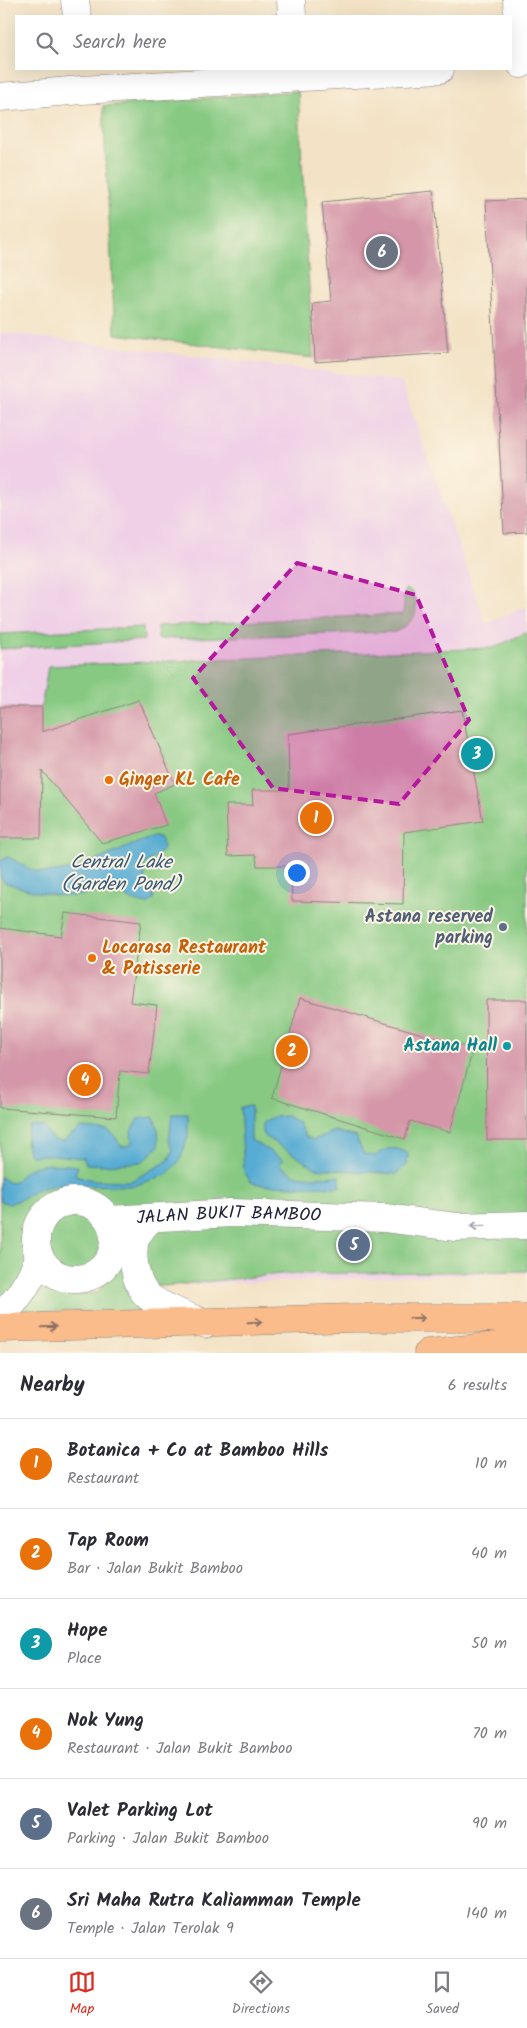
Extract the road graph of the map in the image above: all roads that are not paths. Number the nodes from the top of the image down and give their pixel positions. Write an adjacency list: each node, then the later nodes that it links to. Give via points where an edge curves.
1 (75, 0): 4 (street)
2 (291, 0): 5 (street)
3 (517, 0): 6 (street)
4 (76, 15)
5 (292, 15)
6 (520, 64)
7 (404, 70): 8 (street)
8 (297, 73): 9 (street)
9 (0, 97)
10 (151, 1218): 11 (street, JALAN BUKIT BAMBOO, one-way to 10, via 456,1227 384,1218 231,1213); 12 (street, JALAN BUKIT BAMBOO); 14 (street, via 140,1228 135,1240 134,1258)
11 (527, 1225)
12 (112, 1233): 13 (street, via 110,1259 91,1276 67,1279 46,1268); 13 (street, via 102,1211 85,1202 67,1201 46,1213 39,1224 35,1247); 14 (street, via 128,1275)
13 (39, 1258): 15 (street, via 29,1283)
14 (144, 1293): 17 (street, via 171,1310)
15 (0, 1316)
16 (527, 1318): 17 (highway, one-way to 16, via 355,1318)
17 (206, 1324): 18 (highway, one-way to 17)
18 (0, 1328)
19 (527, 1343): 20 (highway)
20 (428, 1353)

